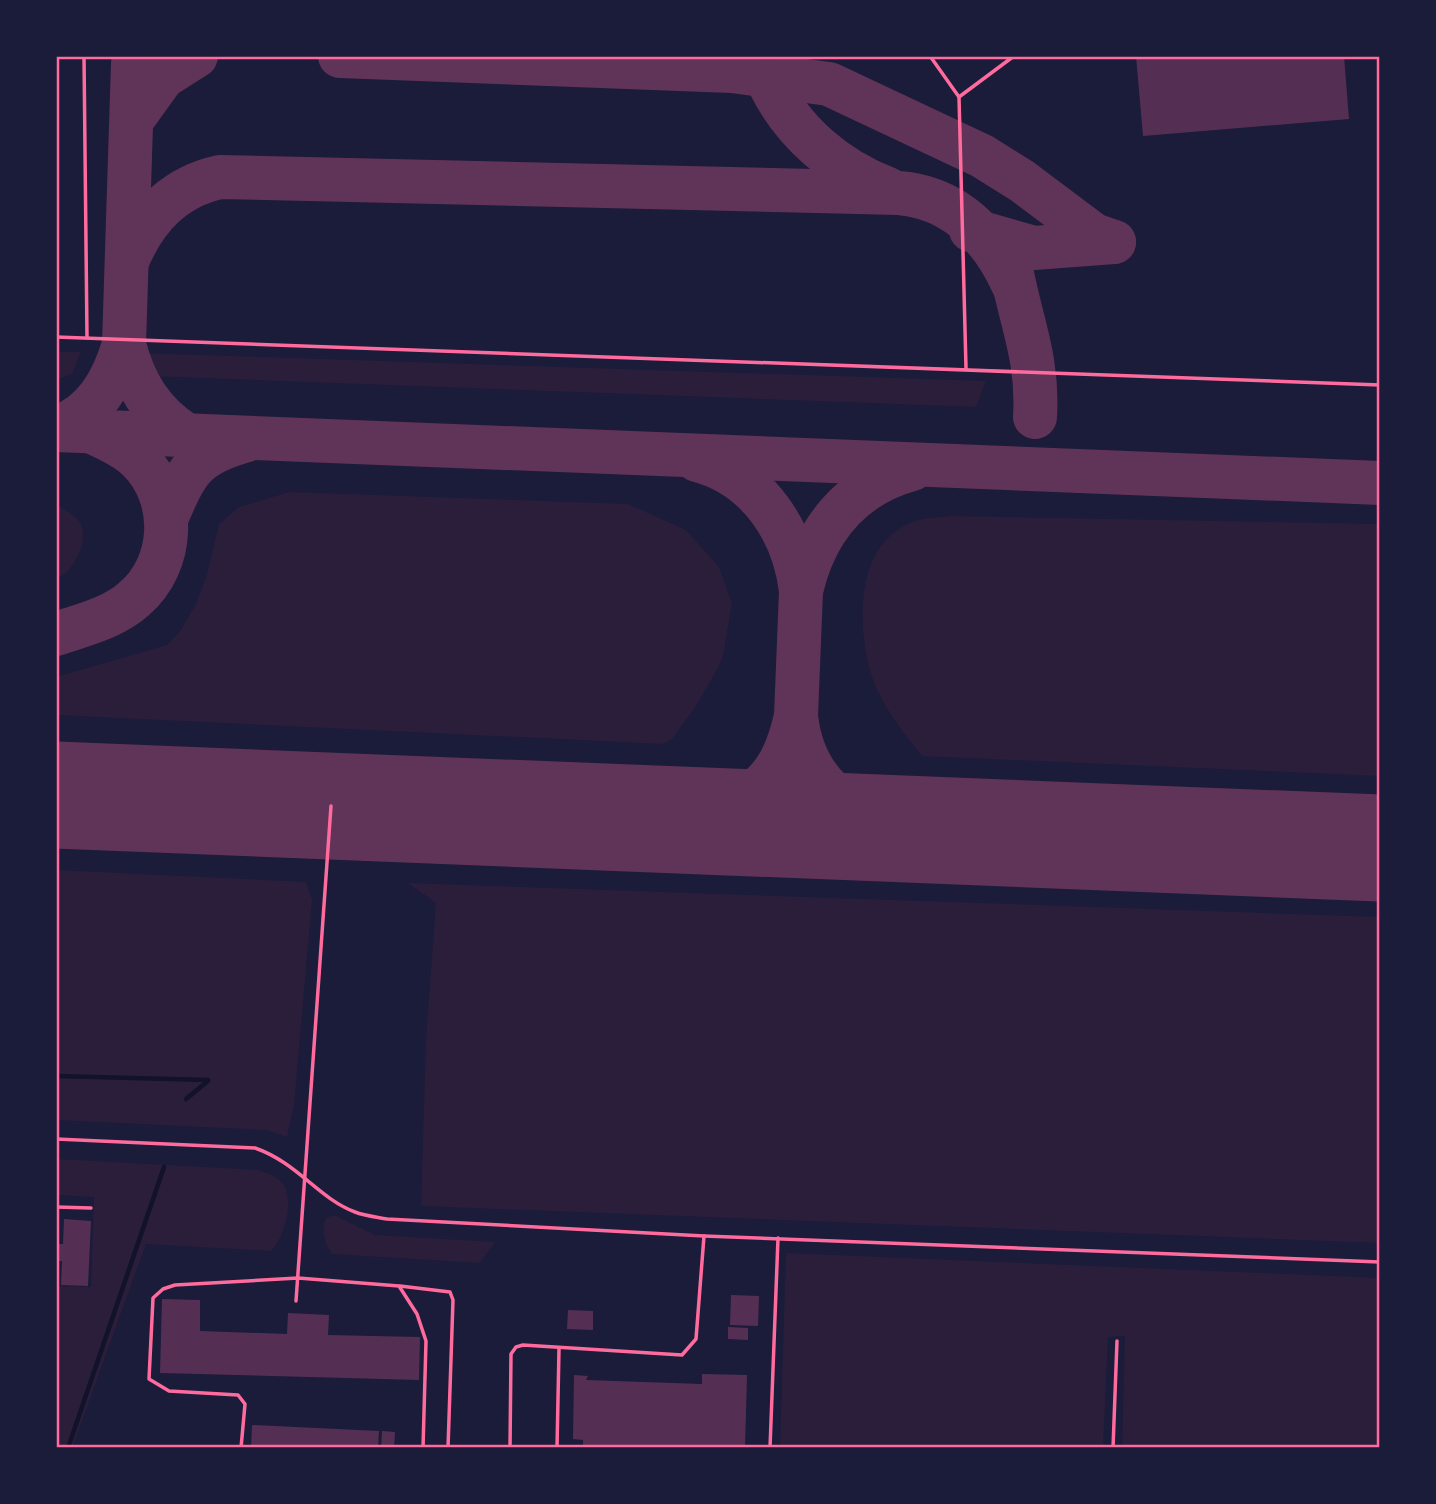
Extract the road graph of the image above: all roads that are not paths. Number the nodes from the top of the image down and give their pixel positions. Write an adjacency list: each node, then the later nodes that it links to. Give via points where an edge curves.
1 (84, 56): 6 (lane)
2 (930, 56): 4 (lane)
3 (1014, 56): 4 (lane)
4 (959, 97): 7 (lane)
5 (56, 337): 6 (lane)
6 (87, 338): 7 (lane)
7 (966, 368): 8 (lane)
8 (1380, 385)
9 (331, 806): 11 (lane)
10 (56, 1139): 11 (lane, via 255,1148 278,1156)
11 (305, 1175): 14 (lane, via 330,1198 355,1212 387,1219); 17 (lane)
12 (56, 1207): 13 (lane)
13 (91, 1208)
14 (704, 1236): 15 (lane); 21 (lane, via 696,1339 682,1355)
15 (778, 1238): 16 (lane); 27 (lane)
16 (1380, 1262)
17 (298, 1278): 18 (lane); 19 (lane); 22 (lane, via 175,1285 153,1298 149,1378 169,1391 239,1395 245,1404)
18 (399, 1286): 23 (lane, via 417,1314 426,1341); 24 (lane, via 441,1289 450,1292 453,1300)
19 (296, 1301)
20 (1116, 1341): 28 (lane)
21 (559, 1348): 25 (lane, via 523,1345 511,1354); 26 (lane)
22 (241, 1448)
23 (423, 1448)
24 (448, 1448)
25 (510, 1448)
26 (557, 1448)
27 (770, 1448)
28 (1113, 1448)

